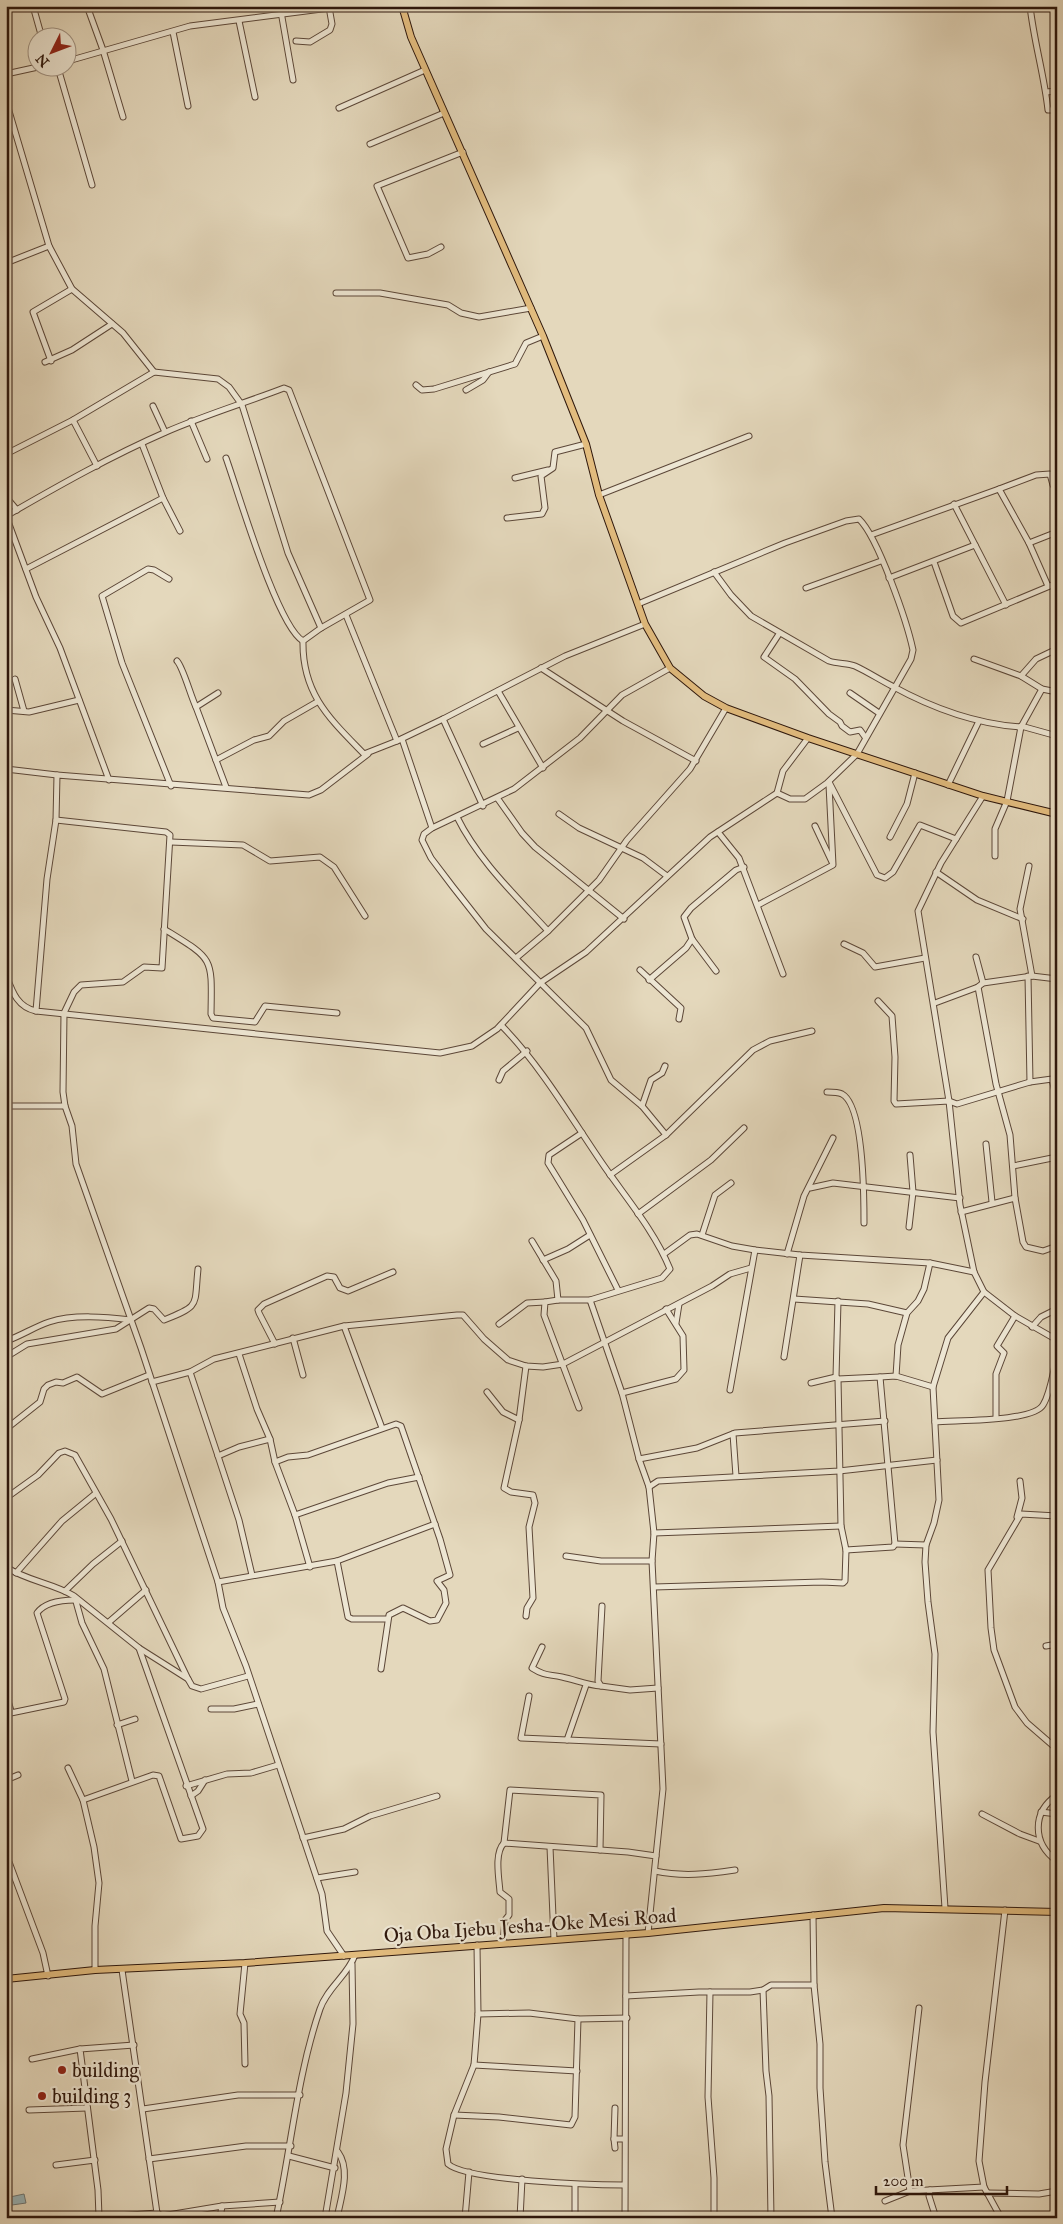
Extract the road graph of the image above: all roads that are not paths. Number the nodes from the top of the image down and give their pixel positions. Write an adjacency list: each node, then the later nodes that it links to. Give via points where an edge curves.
1 (33, 6): 10 (street)
2 (87, 6): 13 (street)
3 (280, 6): 8 (street)
4 (344, 6): 7 (street)
5 (402, 6): 16 (main road)
6 (1030, 6): 21 (street, via 1036,55)
7 (329, 7): 8 (street); 12 (street, via 330,30 310,42)
8 (282, 15): 9 (street); 19 (street)
9 (239, 21): 11 (street, via 190,26); 22 (street)
10 (39, 28)
11 (174, 32): 13 (street); 24 (street)
12 (296, 41)
13 (103, 50): 14 (street); 28 (street)
14 (78, 57)
15 (28, 70): 17 (street)
16 (426, 70): 25 (street); 27 (main road)
17 (6, 74)
18 (61, 78): 31 (street)
19 (293, 80)
20 (1057, 90): 21 (street)
21 (1046, 92): 26 (street, via 1048,110)
22 (255, 97)
23 (6, 101): 32 (street)
24 (188, 105)
25 (339, 108)
26 (1057, 110)
27 (444, 113): 29 (street); 30 (main road)
28 (123, 117)
29 (370, 144)
30 (463, 152): 33 (street, via 377,186 408,258 428,254); 37 (main road)
31 (92, 185)
32 (49, 246): 34 (street); 35 (street)
33 (440, 247)
34 (6, 263)
35 (72, 289): 38 (street); 38 (street, via 33,312 48,362)
36 (336, 293): 37 (street, via 380,293 448,305 461,313 479,317)
37 (531, 308): 39 (main road)
38 (112, 324): 40 (street)
39 (543, 336): 41 (street, via 526,344 515,364); 51 (main road)
40 (154, 372): 44 (street, via 218,379); 46 (street)
41 (490, 372): 42 (street, via 434,389 422,390); 43 (street)
42 (416, 386)
43 (466, 390)
44 (242, 404): 47 (street); 83 (street, via 284,388 292,394 370,600); 85 (street, via 288,553)
45 (153, 406): 48 (street)
46 (73, 420): 52 (street); 55 (street)
47 (191, 421): 48 (street); 54 (street)
48 (165, 432): 50 (street)
49 (749, 436): 60 (street)
50 (142, 444): 55 (street); 62 (street)
51 (586, 444): 56 (street, via 555,452); 60 (main road)
52 (6, 454)
53 (226, 458): 87 (street, via 268,584)
54 (206, 459)
55 (97, 466): 64 (street)
56 (553, 468): 57 (street); 66 (street, via 540,476 545,508 542,514)
57 (515, 478)
58 (1057, 484): 59 (street, via 1053,485 1050,474 1036,475)
59 (999, 489): 63 (street); 70 (street)
60 (599, 495): 81 (main road)
61 (6, 497): 64 (street)
62 (163, 498): 67 (street); 74 (street)
63 (954, 504): 69 (street); 71 (street)
64 (17, 510): 65 (street)
65 (6, 516): 74 (street)
66 (507, 518)
67 (180, 531)
68 (1057, 532): 70 (street)
69 (871, 535): 72 (street); 75 (street, via 857,518)
70 (1029, 543): 79 (street)
71 (975, 545): 73 (street); 82 (street)
72 (881, 561): 76 (street); 80 (street)
73 (934, 562): 76 (street); 82 (street, via 956,620 961,623)
74 (26, 569): 101 (street)
75 (714, 572): 81 (street); 86 (street, via 751,616)
76 (890, 578): 95 (street, via 913,650)
77 (169, 579): 129 (street, via 148,569 102,596 102,603)
78 (1057, 583): 79 (street)
79 (1048, 586): 82 (street)
80 (806, 588)
81 (638, 604): 84 (main road)
82 (1006, 606)
83 (346, 615): 85 (street); 116 (street)
84 (645, 624): 91 (street); 92 (main road)
85 (321, 628): 87 (street)
86 (779, 634): 95 (street, via 829,661 853,665); 114 (street, via 764,657 795,679 842,726 850,732 860,730)
87 (303, 641): 102 (street, via 306,670)
88 (1057, 649): 93 (street, via 1036,659)
89 (974, 659): 93 (street)
90 (177, 661): 103 (street)
91 (541, 668): 97 (street); 106 (street)
92 (670, 668): 104 (main road, via 704,696); 106 (street, via 631,688)
93 (1021, 676): 96 (street)
94 (15, 679): 107 (street)
95 (894, 688): 108 (street); 110 (street)
96 (1042, 689): 98 (street); 111 (street)
97 (498, 691): 109 (street); 112 (street)
98 (1057, 692)
99 (850, 693): 108 (street)
100 (218, 694): 103 (street)
101 (79, 700): 107 (street); 126 (street)
102 (317, 702): 118 (street, via 334,724 364,754); 120 (street, via 284,721 269,736 254,740)
103 (196, 707): 120 (street)
104 (726, 708): 115 (main road); 121 (street)
105 (6, 710): 107 (street)
106 (606, 710): 121 (street); 122 (street, via 580,738)
107 (24, 711)
108 (879, 713): 114 (street)
109 (443, 719): 116 (street); 135 (street)
110 (979, 721): 111 (street); 128 (street)
111 (1021, 727): 113 (street); 134 (street)
112 (518, 728): 117 (street); 122 (street)
113 (1057, 736)
114 (866, 737): 119 (street)
115 (808, 738): 119 (main road); 131 (street, via 784,771)
116 (400, 740): 118 (street); 141 (street)
117 (482, 744)
118 (368, 754): 130 (street, via 321,790 309,795)
119 (857, 754): 124 (main road); 127 (street)
120 (216, 760): 130 (street)
121 (696, 761): 146 (street)
122 (543, 768): 133 (street)
123 (6, 769): 125 (street)
124 (915, 773): 128 (main road); 143 (street, via 907,804)
125 (57, 775): 126 (street); 139 (street)
126 (109, 780): 129 (street)
127 (828, 782): 131 (street, via 805,800 790,799); 144 (street, via 876,875 880,877 885,878 893,872 920,825); 148 (street)
128 (948, 784): 132 (main road)
129 (172, 786): 130 (street)
130 (226, 787)
131 (777, 793): 142 (street)
132 (983, 796): 134 (main road); 144 (street)
133 (498, 799): 135 (street); 153 (street, via 528,840)
134 (1007, 801): 137 (main road); 147 (street, via 995,829)
135 (483, 806): 138 (street)
136 (559, 814): 146 (street, via 579,828)
137 (1057, 814)
138 (457, 817): 141 (street); 159 (street, via 466,836 483,858)
139 (56, 820): 145 (street, via 166,832); 177 (street, via 47,879)
140 (815, 826): 148 (street)
141 (432, 828): 163 (street, via 422,840 432,858 486,929)
142 (718, 832): 150 (street, via 734,848); 152 (street)
143 (890, 836)
144 (956, 839): 151 (street)
145 (171, 842): 155 (street, via 243,845 270,861 320,857 334,867); 158 (street)
146 (622, 849): 152 (street); 153 (street)
147 (995, 856)
148 (833, 865): 154 (street)
149 (1029, 866): 157 (street, via 1021,897)
150 (744, 867): 154 (street); 160 (street, via 736,870 686,912 684,918)
151 (936, 872): 157 (street, via 977,900); 164 (street, via 918,911)
152 (668, 876): 156 (street)
153 (588, 891): 156 (street); 159 (street)
154 (758, 904): 167 (street)
155 (365, 916)
156 (624, 919): 172 (street, via 586,952)
157 (1023, 919): 169 (street)
158 (164, 929): 178 (street, via 162,968 144,968 123,982 81,985); 179 (street, via 199,951 207,961 212,974 213,1018 255,1022 265,1006)
159 (548, 932): 163 (street)
160 (692, 939): 166 (street); 171 (street)
161 (844, 944): 164 (street, via 863,953 875,967)
162 (976, 957): 173 (street)
163 (516, 958): 172 (street)
164 (925, 958): 176 (street)
165 (640, 970): 171 (street)
166 (716, 971)
167 (783, 974)
168 (6, 975): 177 (street, via 12,993 28,1009)
169 (1030, 976): 170 (street); 173 (street); 187 (street)
170 (1057, 979)
171 (649, 980): 180 (street, via 680,1008)
172 (540, 983): 181 (street); 194 (street, via 586,1028 612,1080)
173 (983, 983): 174 (street)
174 (978, 987): 176 (street); 189 (street)
175 (878, 1000): 190 (street, via 892,1016 895,1102)
176 (935, 1003): 190 (street)
177 (36, 1011): 178 (street)
178 (64, 1013): 181 (street, via 440,1053 472,1046); 193 (street)
179 (337, 1013)
180 (679, 1019)
181 (501, 1025): 183 (street)
182 (812, 1031): 197 (street, via 753,1050)
183 (527, 1051): 186 (street, via 503,1071); 196 (street)
184 (665, 1066): 194 (street, via 662,1073 651,1080)
185 (1054, 1077): 187 (street); 191 (street)
186 (499, 1080)
187 (1030, 1082): 189 (street)
188 (827, 1092): 205 (street, via 841,1093 849,1102 860,1141)
189 (998, 1092): 190 (street, via 957,1104); 202 (street, via 1010,1135)
190 (949, 1101): 208 (street)
191 (1057, 1101)
192 (6, 1106): 193 (street)
193 (65, 1106): 241 (street, via 72,1126 76,1164)
194 (642, 1106): 197 (street)
195 (744, 1128): 212 (street, via 711,1160)
196 (582, 1133): 203 (street); 215 (street, via 549,1155 548,1163)
197 (666, 1135): 203 (street)
198 (833, 1138): 206 (street)
199 (986, 1144): 210 (street)
200 (910, 1155): 207 (street)
201 (1057, 1157): 202 (street)
202 (1014, 1166): 209 (street)
203 (610, 1175): 212 (street)
204 (731, 1183): 216 (street, via 714,1198)
205 (864, 1185): 206 (street, via 833,1183); 207 (street); 213 (street)
206 (810, 1188): 221 (street, via 804,1196)
207 (913, 1192): 208 (street); 214 (street)
208 (960, 1198): 211 (street)
209 (1015, 1198): 210 (street); 218 (street, via 1026,1247 1043,1251)
210 (992, 1202): 211 (street)
211 (961, 1212): 228 (street)
212 (638, 1214): 220 (street)
213 (864, 1223)
214 (909, 1227)
215 (590, 1235): 223 (street); 229 (street)
216 (702, 1235): 219 (street); 220 (street, via 690,1235)
217 (532, 1241): 223 (street)
218 (1057, 1246)
219 (755, 1250): 221 (street); 225 (street)
220 (664, 1254): 229 (street, via 670,1269 666,1276)
221 (787, 1254): 222 (street)
222 (800, 1255): 224 (street); 231 (street)
223 (544, 1260): 232 (street, via 556,1280)
224 (930, 1263): 228 (street); 239 (street, via 924,1290)
225 (751, 1268): 236 (street, via 730,1274); 266 (street)
226 (198, 1269): 241 (street, via 195,1302 190,1309 164,1320 154,1308 149,1308)
227 (393, 1272): 249 (street, via 348,1291 327,1276 264,1304 258,1310)
228 (974, 1272): 230 (street)
229 (618, 1290): 233 (street)
230 (984, 1292): 240 (street); 265 (street, via 948,1338)
231 (794, 1299): 234 (street); 254 (street)
232 (558, 1300): 233 (street); 235 (street)
233 (590, 1300): 250 (street)
234 (838, 1301): 239 (street); 262 (street)
235 (545, 1302): 243 (street, via 527,1303); 255 (street, via 544,1315)
236 (679, 1304): 237 (street); 242 (street)
237 (666, 1309): 242 (street); 250 (street)
238 (1057, 1309): 245 (street, via 1041,1317)
239 (907, 1312): 260 (street, via 898,1345)
240 (1015, 1316): 245 (street); 270 (street, via 997,1346 1004,1357 996,1374)
241 (132, 1320): 248 (street, via 64,1318); 253 (street, via 116,1329 27,1344); 258 (street)
242 (676, 1323): 268 (street, via 684,1343 682,1375)
243 (499, 1324)
244 (344, 1326): 246 (street); 256 (street, via 463,1315 500,1355); 275 (street)
245 (1032, 1327): 247 (street)
246 (293, 1338): 249 (street); 259 (street)
247 (1057, 1340)
248 (6, 1341)
249 (275, 1344): 251 (street)
250 (604, 1344): 255 (street); 268 (street)
251 (239, 1354): 257 (street, via 214,1359); 278 (street)
252 (1057, 1356): 270 (street, via 1044,1404 1037,1412 1014,1418)
253 (6, 1357)
254 (784, 1357)
255 (563, 1364): 256 (street); 269 (street)
256 (526, 1366): 271 (street)
257 (190, 1372): 263 (street); 279 (street)
258 (149, 1375): 263 (street); 276 (street, via 102,1394 77,1377 63,1383 52,1383 44,1389 40,1402)
259 (303, 1375)
260 (896, 1376): 261 (street); 265 (street)
261 (880, 1377): 262 (street); 272 (street)
262 (837, 1378): 264 (street); 274 (street)
263 (152, 1382): 308 (street)
264 (811, 1383)
265 (934, 1387): 273 (street)
266 (730, 1390)
267 (487, 1392): 271 (street, via 503,1412)
268 (622, 1393): 280 (street)
269 (579, 1408)
270 (996, 1418): 273 (street)
271 (519, 1420): 314 (street, via 504,1488 533,1495 535,1503 528,1527 533,1598)
272 (884, 1421): 274 (street); 283 (street)
273 (935, 1422): 281 (street)
274 (838, 1426): 277 (street); 284 (street)
275 (382, 1428): 282 (street, via 308,1455); 286 (street, via 396,1424 401,1426)
276 (6, 1430)
277 (733, 1434): 280 (street, via 697,1448); 285 (street)
278 (270, 1439): 279 (street); 282 (street)
279 (218, 1456): 307 (street, via 239,1520)
280 (639, 1459): 288 (street)
281 (937, 1460): 283 (street); 299 (street, via 938,1506)
282 (276, 1462): 291 (street)
283 (888, 1466): 284 (street); 298 (street)
284 (839, 1471): 285 (street); 295 (street)
285 (736, 1476): 288 (street, via 658,1481)
286 (419, 1477): 291 (street, via 388,1483); 294 (street)
287 (1020, 1481): 293 (street, via 1022,1498)
288 (649, 1487): 296 (street)
289 (95, 1494): 290 (street, via 76,1454 65,1451); 297 (street); 306 (street, via 62,1521)
290 (6, 1498)
291 (295, 1515): 305 (street)
292 (1057, 1516): 293 (street, via 1021,1514)
293 (1016, 1520): 336 (street, via 988,1570 994,1650 1015,1707 1027,1723)
294 (435, 1524): 302 (street); 315 (street, via 450,1572 449,1576 437,1581 444,1590 446,1603 434,1621 403,1608 392,1612)
295 (840, 1526): 296 (street); 300 (street)
296 (654, 1533): 303 (street)
297 (122, 1542): 310 (street); 311 (street, via 92,1564)
298 (895, 1544): 299 (street); 300 (street, via 893,1547)
299 (926, 1545): 363 (street, via 926,1584 936,1654 933,1732)
300 (846, 1550): 309 (street, via 843,1583)
301 (566, 1556): 303 (street, via 601,1561)
302 (337, 1561): 305 (street); 315 (street, via 348,1617)
303 (652, 1562): 309 (street)
304 (6, 1567): 306 (street)
305 (310, 1567): 307 (street)
306 (16, 1574): 311 (street)
307 (252, 1575): 308 (street)
308 (218, 1582): 322 (street, via 223,1608)
309 (654, 1587): 326 (street)
310 (146, 1590): 316 (street); 323 (street)
311 (65, 1591): 312 (street)
312 (75, 1598): 316 (street); 331 (street, via 51,1603 37,1613 65,1699 56,1704); 333 (street, via 82,1623 104,1669)
313 (602, 1606): 325 (street, via 598,1681)
314 (526, 1616)
315 (388, 1619): 321 (street)
316 (109, 1622): 320 (street)
317 (1057, 1644): 318 (street)
318 (1046, 1646)
319 (542, 1647): 324 (street, via 532,1668 548,1677 561,1677)
320 (139, 1648): 323 (street); 343 (street)
321 (381, 1669)
322 (248, 1676): 323 (street, via 201,1689 192,1686); 329 (street)
323 (188, 1679)
324 (586, 1685): 325 (street); 334 (street)
325 (601, 1686): 326 (street, via 630,1690)
326 (658, 1688): 335 (street)
327 (6, 1694): 331 (street)
328 (529, 1696): 334 (street, via 521,1738)
329 (258, 1704): 330 (street); 337 (street)
330 (211, 1709)
331 (9, 1713)
332 (135, 1719): 333 (street)
333 (117, 1725): 342 (street)
334 (567, 1740): 335 (street)
335 (661, 1744): 357 (street, via 663,1789)
336 (1057, 1749)
337 (278, 1765): 341 (street); 351 (street)
338 (68, 1768): 347 (street)
339 (18, 1775): 340 (street)
340 (6, 1780)
341 (205, 1780): 343 (street); 345 (street)
342 (132, 1781): 345 (street, via 150,1775 159,1776 179,1837 184,1840 198,1836 203,1829); 347 (street)
343 (186, 1786): 345 (street)
344 (1057, 1795): 348 (street)
345 (191, 1796)
346 (437, 1796): 351 (street, via 370,1816 344,1829)
347 (83, 1800): 376 (street, via 99,1883)
348 (1041, 1812): 350 (street); 352 (street)
349 (982, 1814): 352 (street)
350 (1057, 1814)
351 (303, 1838): 362 (street)
352 (1039, 1841): 358 (street)
353 (504, 1843): 354 (street); 355 (street, via 510,1790 601,1795); 370 (street, via 498,1859 500,1892 510,1899 509,1915 504,1920)
354 (550, 1847): 355 (street); 369 (street)
355 (600, 1850): 357 (street)
356 (6, 1854): 378 (street, via 43,1953)
357 (656, 1856): 360 (street)
358 (1057, 1861)
359 (735, 1870): 360 (street, via 698,1875)
360 (655, 1871): 367 (street)
361 (355, 1872): 362 (street)
362 (317, 1878): 373 (street, via 324,1901 327,1931)
363 (945, 1908): 364 (main road, Oja Oba Ijebu Jesha-Oke Mesi Road); 366 (main road, Oja Oba Ijebu Jesha-Oke Mesi Road, via 884,1908)
364 (1005, 1910): 365 (main road, Oja Oba Ijebu Jesha-Oke Mesi Road); 414 (street, via 979,2161)
365 (1057, 1912)
366 (813, 1915): 367 (main road, Oja Oba Ijebu Jesha-Oke Mesi Road); 380 (street)
367 (648, 1933): 368 (main road, Oja Oba Ijebu Jesha-Oke Mesi Road)
368 (626, 1934): 369 (main road, Oja Oba Ijebu Jesha-Oke Mesi Road); 383 (street)
369 (554, 1940): 370 (main road, Oja Oba Ijebu Jesha-Oke Mesi Road)
370 (503, 1944): 371 (main road, Oja Oba Ijebu Jesha-Oke Mesi Road)
371 (477, 1945): 372 (main road, Oja Oba Ijebu Jesha-Oke Mesi Road); 385 (street)
372 (355, 1955): 373 (main road, Oja Oba Ijebu Jesha-Oke Mesi Road); 375 (street)
373 (344, 1956): 374 (main road, Oja Oba Ijebu Jesha-Oke Mesi Road)
374 (244, 1963): 377 (main road, Oja Oba Ijebu Jesha-Oke Mesi Road); 391 (street, via 240,2014 244,2023)
375 (352, 1964): 394 (street, via 333,1984 320,2007); 404 (street, via 353,2024)
376 (95, 1970): 377 (main road, Oja Oba Ijebu Jesha-Oke Mesi Road); 378 (main road, Oja Oba Ijebu Jesha-Oke Mesi Road)
377 (122, 1970): 388 (street)
378 (48, 1976): 379 (main road, Oja Oba Ijebu Jesha-Oke Mesi Road)
379 (6, 1979)
380 (814, 1985): 381 (street, via 771,1985); 436 (street, via 825,2162)
381 (764, 1990): 382 (street); 435 (street, via 766,2071 770,2096)
382 (710, 1992): 383 (street); 434 (street, via 708,2097)
383 (626, 1996): 386 (street)
384 (919, 2008): 416 (street, via 903,2145)
385 (478, 2014): 387 (street, via 529,2013); 392 (street)
386 (627, 2018): 387 (street); 401 (street)
387 (578, 2019): 393 (street)
388 (134, 2045): 389 (street); 396 (street)
389 (80, 2049): 390 (street); 395 (street)
390 (32, 2059)
391 (245, 2064)
392 (474, 2065): 393 (street); 399 (street)
393 (577, 2071): 399 (street, via 575,2117 571,2125 499,2116)
394 (300, 2095): 396 (street, via 238,2095); 402 (street)
395 (86, 2108): 398 (street); 407 (street)
396 (143, 2108): 406 (street)
397 (615, 2108): 400 (street)
398 (29, 2110)
399 (454, 2115): 410 (street, via 446,2161 451,2167)
400 (614, 2139): 401 (street); 403 (street)
401 (624, 2139): 413 (street)
402 (291, 2146): 405 (street); 406 (street, via 246,2146)
403 (615, 2148)
404 (338, 2152): 409 (street); 429 (street, via 344,2160 345,2169)
405 (289, 2156): 409 (street); 420 (street)
406 (149, 2159): 422 (street)
407 (95, 2160): 408 (street); 424 (street)
408 (56, 2165)
409 (335, 2168): 428 (street)
410 (469, 2172): 411 (street); 430 (street)
411 (522, 2179): 412 (street); 431 (street)
412 (575, 2185): 413 (street); 432 (street)
413 (624, 2185): 433 (street)
414 (984, 2187): 415 (street); 418 (street)
415 (930, 2190): 416 (street); 437 (street)
416 (910, 2191): 419 (street)
417 (1057, 2191): 418 (street)
418 (986, 2193): 438 (street)
419 (885, 2201)
420 (280, 2202): 421 (street); 423 (street)
421 (222, 2206): 422 (street, via 162,2216); 426 (street)
422 (157, 2213): 424 (street)
423 (276, 2216): 427 (street)
424 (99, 2217): 425 (street)
425 (92, 2218)
426 (220, 2218)
427 (284, 2218)
428 (326, 2218)
429 (338, 2218)
430 (465, 2218)
431 (520, 2218)
432 (575, 2218)
433 (625, 2218)
434 (714, 2218)
435 (771, 2218)
436 (832, 2218)
437 (936, 2218)
438 (1001, 2218)

